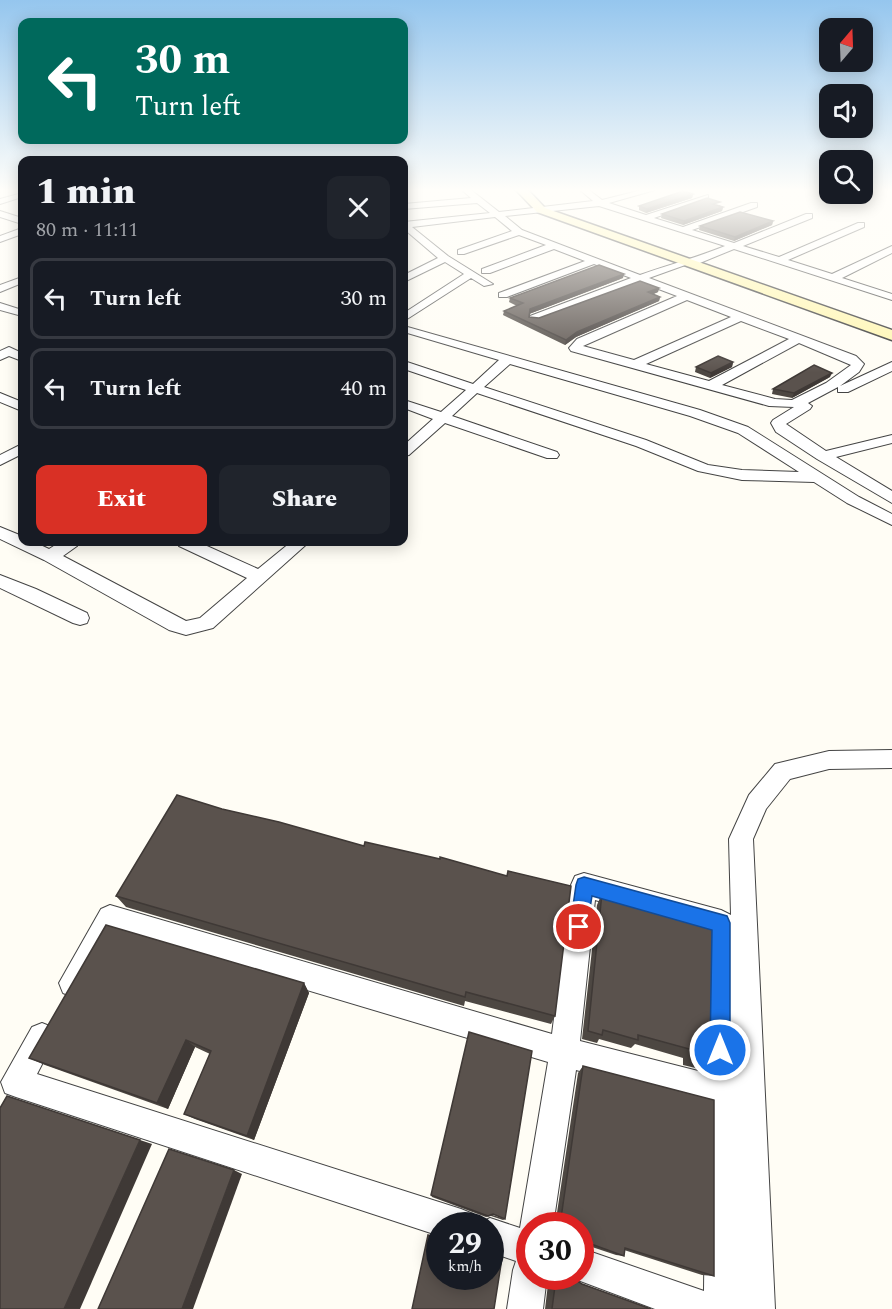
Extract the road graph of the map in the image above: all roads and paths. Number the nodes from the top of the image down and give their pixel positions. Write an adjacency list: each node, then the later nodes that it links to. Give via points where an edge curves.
1 (435, 251): 9 (street)
2 (539, 251): 15 (street)
3 (567, 251): 11 (street)
4 (658, 251): 13 (main road)
5 (720, 251): 13 (street)
6 (750, 251): 12 (street)
7 (802, 251): 12 (street)
8 (888, 251): 10 (street)
9 (446, 258): 16 (street); 18 (street)
10 (874, 258): 14 (street); 19 (street)
11 (593, 261): 21 (street); 25 (street)
12 (779, 261): 19 (street)
13 (689, 262): 21 (street); 34 (main road)
14 (892, 263)
15 (486, 271)
16 (471, 274): 23 (street); 30 (street)
17 (11, 276): 20 (street)
18 (408, 277)
19 (833, 278): 27 (street)
20 (18, 279)
21 (639, 279): 26 (street); 32 (street)
22 (18, 282): 24 (street)
23 (488, 284)
24 (0, 289)
25 (503, 295)
26 (684, 297): 31 (street); 40 (street, via 575,346)
27 (892, 297)
28 (0, 306): 29 (street)
29 (18, 312)
30 (408, 315)
31 (740, 316): 35 (street); 40 (street)
32 (534, 318)
33 (408, 330): 39 (street)
34 (892, 335)
35 (798, 339): 43 (street); 43 (street, via 852,358 857,367 798,402 787,404)
36 (18, 346): 37 (street)
37 (3, 352): 38 (street)
38 (18, 356)
39 (507, 360): 44 (street); 56 (street, via 743,430)
40 (634, 364): 43 (street)
41 (408, 366): 44 (street)
42 (892, 366): 53 (street, via 792,412 778,423)
43 (711, 386)
44 (478, 387): 48 (street); 56 (street, via 704,468 744,476 786,475)
45 (0, 397): 47 (street)
46 (408, 405): 48 (street)
47 (18, 406)
48 (443, 417): 50 (street); 52 (street)
49 (892, 440): 53 (street)
50 (408, 446)
51 (18, 450): 54 (street)
52 (552, 455)
53 (822, 456): 57 (street)
54 (2, 457): 55 (street)
55 (18, 463)
56 (820, 480): 58 (street)
57 (889, 493)
58 (892, 520)
59 (0, 531): 60 (street)
60 (18, 540)
61 (30, 546): 65 (street)
62 (65, 546): 65 (street)
63 (194, 546): 66 (street)
64 (296, 546): 66 (street)
65 (50, 556): 66 (street, via 186,628 206,623)
66 (260, 577)
67 (0, 581): 68 (street)
68 (80, 618)
69 (892, 759): 79 (street, via 829,760 783,771 757,802 741,839)
70 (564, 1052): 71 (street); 71 (street, via 584,885 721,923); 72 (street); 73 (street, via 110,918 16,1082)
71 (720, 1092): 78 (street)
72 (538, 1212)
73 (426, 1215)
74 (594, 1270): 77 (street)
75 (527, 1290): 76 (street)
76 (525, 1309)
77 (705, 1309)
78 (722, 1309)
79 (757, 1309)

